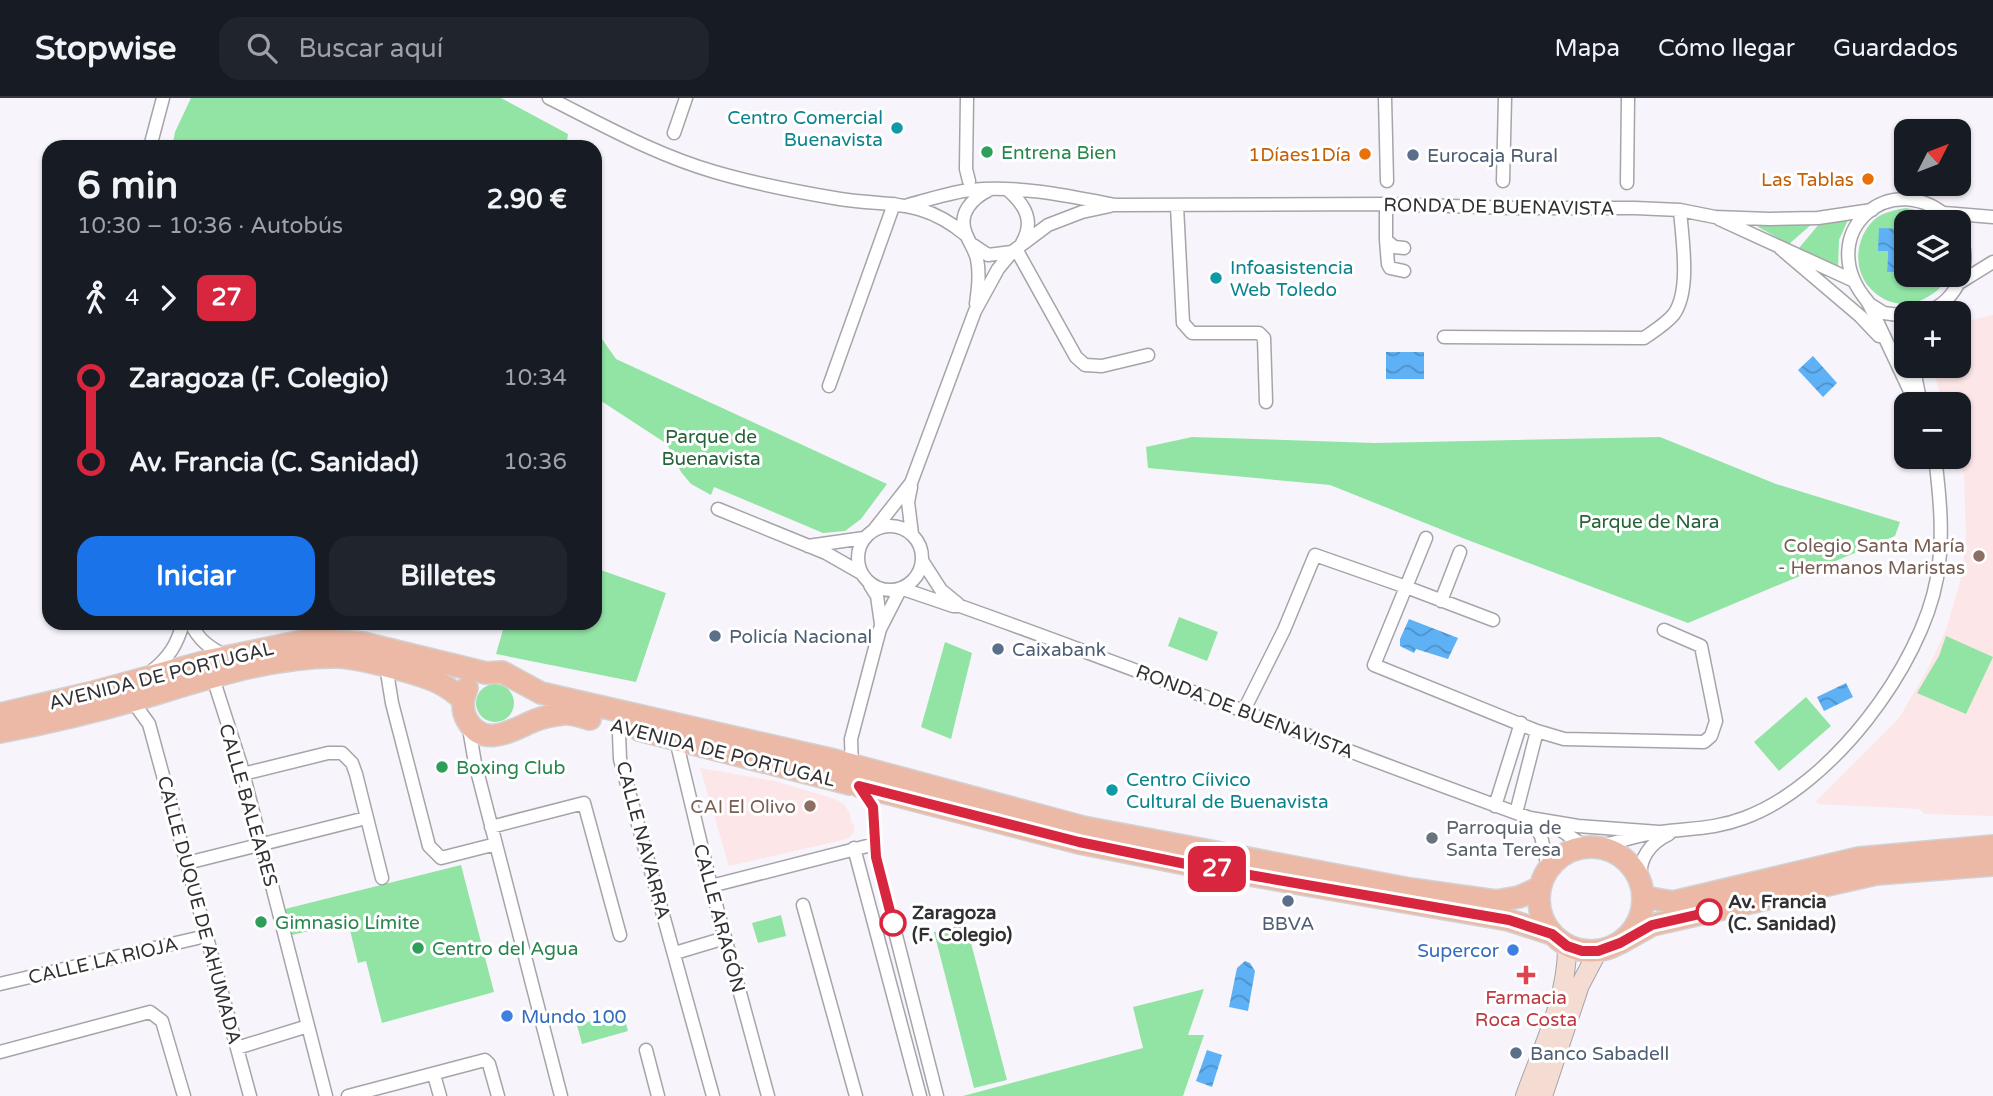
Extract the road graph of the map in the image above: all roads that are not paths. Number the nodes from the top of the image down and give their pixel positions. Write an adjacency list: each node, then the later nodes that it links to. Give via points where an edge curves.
1 (163, 98): 9 (street)
2 (549, 98): 16 (street, RONDA DE BUENAVISTA, via 653,149 715,172 809,193)
3 (686, 98): 8 (street)
4 (967, 98): 10 (street)
5 (1384, 98): 11 (street)
6 (1505, 98): 12 (street)
7 (1628, 98): 13 (street)
8 (674, 133)
9 (152, 140)
10 (969, 181)
11 (1387, 181)
12 (1503, 181)
13 (1627, 183)
14 (990, 190): 15 (street, RONDA DE BUENAVISTA); 18 (street, RONDA DE BUENAVISTA, via 962,191); 27 (street, RONDA DE BUENAVISTA, via 972,201 966,211)
15 (1008, 190): 19 (street, RONDA DE BUENAVISTA); 29 (street, via 1029,218 1028,230)
16 (894, 204): 18 (street, RONDA DE BUENAVISTA); 44 (street)
17 (1387, 204): 20 (street, RONDA DE BUENAVISTA); 22 (street, RONDA DE BUENAVISTA); 28 (street)
18 (908, 205): 27 (street, RONDA DE BUENAVISTA, via 936,214)
19 (1115, 205): 20 (street, RONDA DE BUENAVISTA); 29 (street, RONDA DE BUENAVISTA, via 1059,220)
20 (1177, 206): 45 (street, via 1183,323 1192,333 1259,334 1264,338)
21 (1872, 209): 23 (street, RONDA DE BUENAVISTA, via 1909,199); 26 (street, RONDA DE BUENAVISTA, via 1818,218); 35 (street, RONDA DE BUENAVISTA, via 1849,242)
22 (1680, 210): 26 (street, RONDA DE BUENAVISTA); 41 (street, via 1682,297 1674,314 1644,338)
23 (1936, 210)
24 (1971, 217): 25 (street, RONDA DE BUENAVISTA)
25 (1993, 217)
26 (1715, 218): 31 (street, RONDA DE BUENAVISTA)
27 (968, 238): 29 (street, RONDA DE BUENAVISTA, via 988,255 1005,255); 39 (street, RONDA DE BUENAVISTA, via 978,270)
28 (1386, 240): 30 (street); 33 (street, via 1388,264)
29 (1017, 248): 39 (street, RONDA DE BUENAVISTA, via 998,269); 42 (street, via 1076,357 1085,365 1102,366)
30 (1404, 248)
31 (1780, 248): 35 (street, RONDA DE BUENAVISTA); 43 (street, RONDA DE BUENAVISTA, via 1860,316)
32 (1993, 262): 34 (street)
33 (1404, 271)
34 (1971, 276)
35 (1852, 280): 38 (street, RONDA DE BUENAVISTA)
36 (1957, 287): 37 (street)
37 (1944, 301)
38 (1868, 303): 40 (street); 43 (street, RONDA DE BUENAVISTA)
39 (975, 311): 47 (street, RONDA DE BUENAVISTA)
40 (1894, 314)
41 (1444, 337)
42 (1148, 355)
43 (1894, 356)
44 (829, 386)
45 (1266, 402)
46 (1936, 469): 94 (street, RONDA DE BUENAVISTA, via 1941,534 1932,600 1916,642 1876,708 1820,769 1766,809 1714,828)
47 (911, 483): 49 (street, RONDA DE BUENAVISTA); 50 (street, RONDA DE BUENAVISTA)
48 (718, 509): 52 (street)
49 (869, 534): 50 (street, via 886,526); 52 (street); 55 (street, via 859,547)
50 (912, 534): 54 (street)
51 (1426, 538): 56 (street)
52 (807, 546): 55 (street)
53 (1460, 552): 58 (street)
54 (923, 562): 57 (street, via 915,580); 59 (street, RONDA DE BUENAVISTA, via 941,590)
55 (864, 578): 57 (street, via 887,591); 61 (street, via 877,596)
56 (1406, 587): 58 (street); 74 (street, via 1315,555); 76 (street, via 1374,665)
57 (902, 589): 59 (street, RONDA DE BUENAVISTA); 61 (street)
58 (1441, 600): 60 (street)
59 (960, 606): 74 (street, RONDA DE BUENAVISTA)
60 (1493, 620)
61 (881, 624): 85 (street, via 851,739)
62 (181, 630): 68 (street, via 171,655)
63 (194, 630): 65 (street, via 199,639)
64 (1664, 630): 79 (street, via 1701,646 1716,721 1704,742 1564,739)
65 (226, 656): 67 (main road, AVENIDA DE PORTUGAL, via 312,639 342,640); 68 (main road, AVENIDA DE PORTUGAL)
66 (386, 666): 69 (main road, AVENIDA DE PORTUGAL, via 341,657 303,659); 73 (main road, AVENIDA DE PORTUGAL, via 449,686); 97 (street, via 429,846 440,858)
67 (486, 673): 70 (main road, AVENIDA DE PORTUGAL, via 502,672); 73 (main road, via 470,683)
68 (147, 676): 75 (main road, AVENIDA DE PORTUGAL)
69 (213, 678): 71 (main road, AVENIDA DE PORTUGAL); 84 (street, CALLE BALEARES)
70 (520, 683): 81 (main road, via 526,692 526,714 521,724); 85 (main road, AVENIDA DE PORTUGAL, via 541,693)
71 (164, 691): 72 (main road, AVENIDA DE PORTUGAL); 77 (street)
72 (114, 706): 77 (street, via 136,706); 80 (main road, AVENIDA DE PORTUGAL)
73 (465, 710): 81 (main road, AVENIDA DE PORTUGAL, via 482,734); 83 (street)
74 (1243, 712): 87 (street, RONDA DE BUENAVISTA)
75 (0, 714)
76 (1521, 723): 79 (street); 87 (street)
77 (149, 724): 102 (street, CALLE DUQUE DE AHUMADA)
78 (622, 726): 81 (main road, AVENIDA DE PORTUGAL, via 566,713); 82 (main road, AVENIDA DE PORTUGAL); 116 (street, CALLE NAVARRA, via 620,759)
79 (1537, 730): 89 (street)
80 (0, 732)
81 (502, 734): 83 (street)
82 (676, 740): 85 (main road, AVENIDA DE PORTUGAL); 106 (street, CALLE ARAGÓN)
83 (474, 759): 93 (street)
84 (243, 774): 90 (street, via 342,752 356,774); 96 (street, CALLE BALEARES)
85 (853, 778): 86 (main road, AVENIDA DE PORTUGAL); 88 (street); 107 (main road, AVENIDA DE PORTUGAL, via 1410,890 1496,901)
86 (890, 793): 88 (street); 113 (main road, AVENIDA DE PORTUGAL, via 1079,842 1186,864 1509,920)
87 (1495, 806): 89 (street, RONDA DE BUENAVISTA)
88 (873, 807): 98 (street)
89 (1516, 813): 91 (street, RONDA DE BUENAVISTA)
90 (366, 818): 96 (street); 105 (street)
91 (1530, 818): 92 (street, RONDA DE BUENAVISTA); 104 (street, via 1541,836)
92 (1545, 820): 95 (street, RONDA DE BUENAVISTA); 99 (street, RONDA DE BUENAVISTA)
93 (491, 827): 97 (street); 110 (street, via 584,803)
94 (1676, 831): 95 (street, RONDA DE BUENAVISTA); 108 (street, via 1660,838 1644,855 1639,870)
95 (1659, 832): 99 (street, RONDA DE BUENAVISTA)
96 (261, 843): 102 (street); 118 (street, CALLE BALEARES)
97 (496, 844): 129 (street)
98 (875, 844): 101 (street); 135 (street)
99 (1591, 846): 104 (main road, via 1564,853); 108 (main road, via 1617,852 1631,864)
100 (1993, 846): 108 (main road, via 1859,858 1673,902)
101 (853, 848): 106 (street); 134 (street)
102 (187, 863): 111 (street, CALLE DUQUE DE AHUMADA)
103 (1993, 865): 114 (main road, via 1876,874 1652,925)
104 (1548, 867): 107 (main road)
105 (382, 878)
106 (711, 886): 112 (street, CALLE ARAGÓN)
107 (1539, 888): 113 (main road, via 1540,913)
108 (1642, 889): 114 (main road, via 1642,915)
109 (803, 905): 133 (street)
110 (620, 935)
111 (206, 936): 117 (street, CALLE LA RIOJA); 119 (street, CALLE DUQUE DE AHUMADA)
112 (725, 938): 116 (street); 132 (street, CALLE ARAGÓN)
113 (1559, 940): 115 (main road, via 1582,951); 136 (main road, via 1567,968)
114 (1620, 943): 115 (main road)
115 (1598, 951): 137 (main road, via 1580,985)
116 (675, 953): 131 (street, CALLE NAVARRA)
117 (0, 985)
118 (308, 1026): 119 (street); 125 (street, CALLE BALEARES)
119 (237, 1048): 124 (street, CALLE DUQUE DE AHUMADA)
120 (646, 1050): 130 (street)
121 (0, 1052): 123 (street, via 150,1012 162,1021)
122 (434, 1075): 126 (street); 127 (street); 128 (street, via 485,1060)
123 (184, 1096)
124 (250, 1096)
125 (326, 1096)
126 (348, 1096)
127 (440, 1096)
128 (498, 1096)
129 (561, 1096)
130 (658, 1096)
131 (713, 1096)
132 (768, 1096)
133 (856, 1096)
134 (919, 1096)
135 (937, 1096)
136 (1525, 1096)
137 (1542, 1096)

